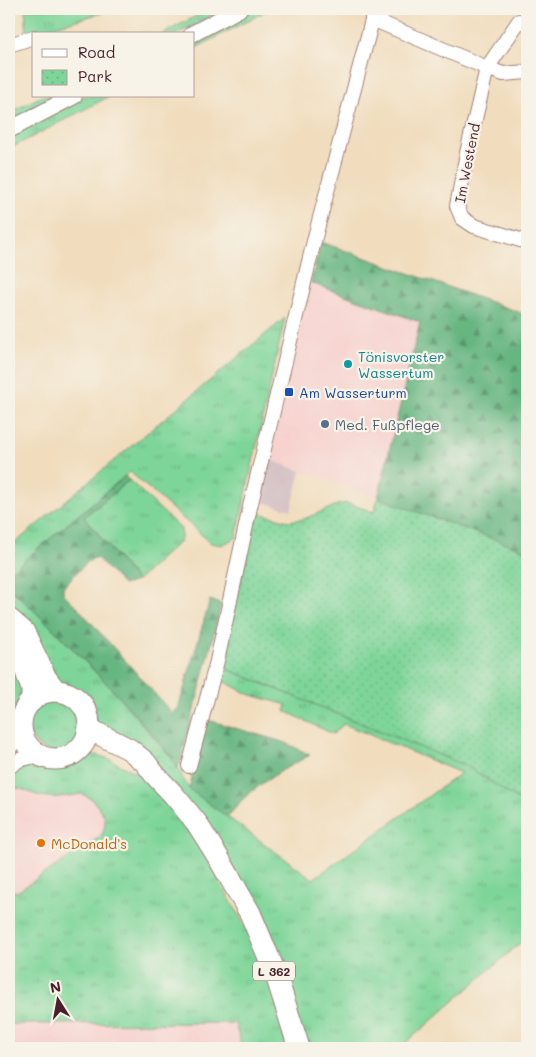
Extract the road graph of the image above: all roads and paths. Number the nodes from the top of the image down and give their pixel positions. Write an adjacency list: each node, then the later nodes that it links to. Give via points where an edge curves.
1 (239, 9): 4 (street)
2 (373, 14): 7 (street); 22 (street, via 315,237 250,507 217,661)
3 (520, 21): 7 (street, Im Westend)
4 (195, 32)
5 (32, 38): 6 (street)
6 (9, 45)
7 (487, 68): 8 (street, via 503,74); 11 (street, Im Westend, via 457,206 462,218 474,226)
8 (527, 72)
9 (70, 98): 10 (street)
10 (9, 130)
11 (527, 242)
12 (9, 619): 14 (main road, via 24,632 46,678)
13 (9, 626): 15 (main road, via 32,689)
14 (56, 691): 15 (main road, via 47,692); 17 (main road, via 67,693 84,707)
15 (32, 701): 16 (main road, via 22,718)
16 (21, 728): 18 (street); 20 (main road, via 30,748)
17 (89, 729): 19 (main road); 23 (main road, L 362, via 129,749)
18 (9, 750)
19 (78, 751): 20 (main road, via 59,759); 23 (main road, L 362, via 99,750)
20 (38, 755): 21 (street)
21 (9, 766)
22 (189, 766)
23 (155, 775): 24 (main road, L 362, via 196,822 250,913 275,972)
24 (299, 1048)

